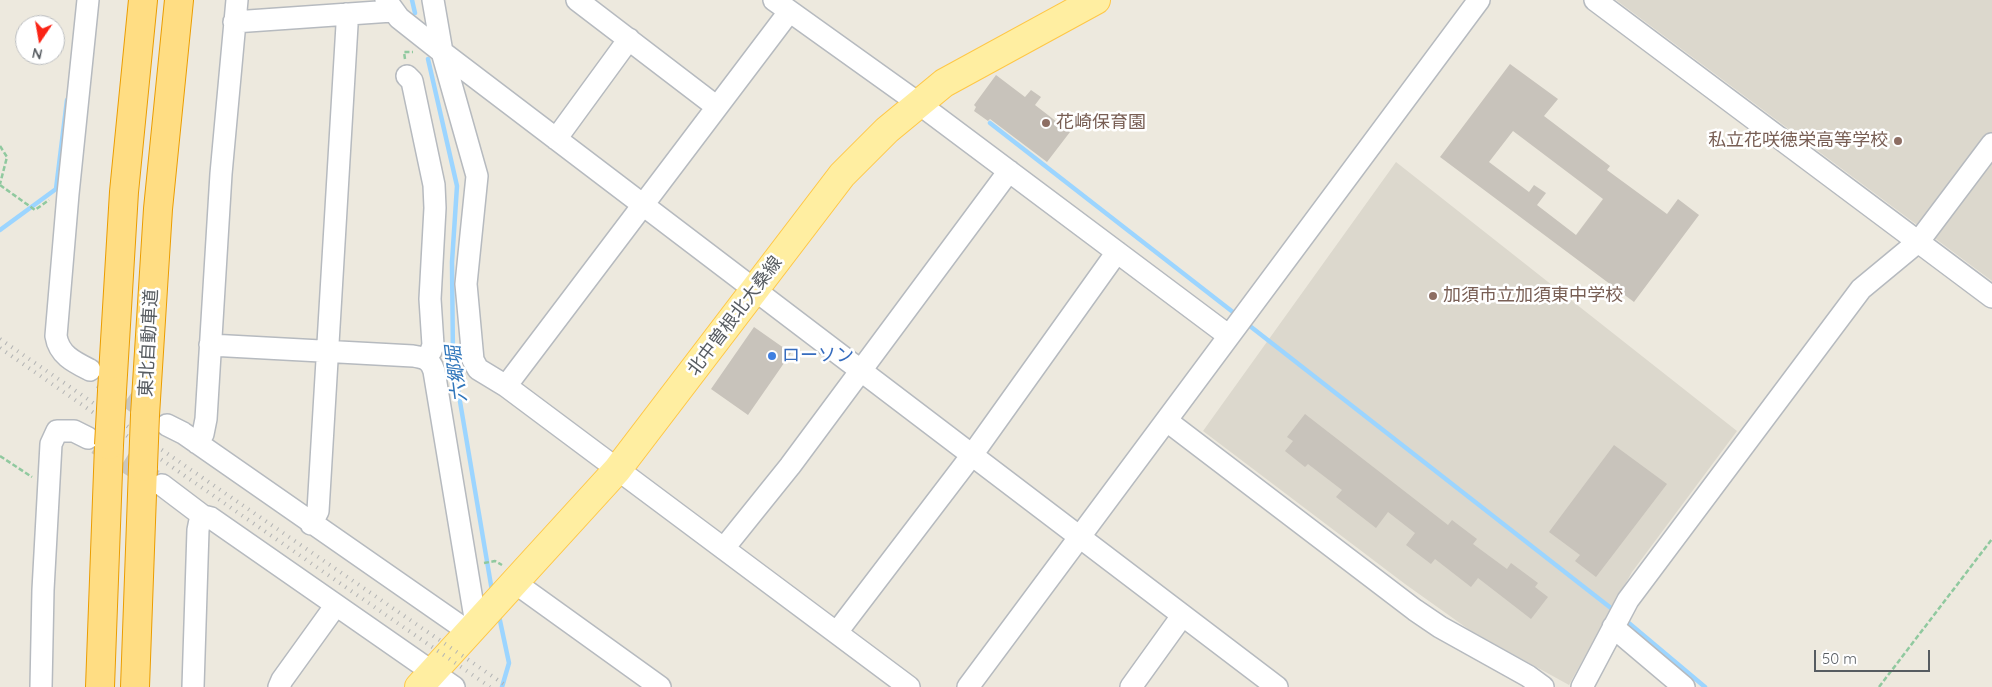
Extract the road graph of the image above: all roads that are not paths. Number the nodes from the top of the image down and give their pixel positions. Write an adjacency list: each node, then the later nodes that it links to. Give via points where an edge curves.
1 (88, 0): 31 (street, via 56,336 57,345 63,353)
2 (143, 0): 36 (highway, 東北自動車道, bridge, via 124,192 112,391)
3 (179, 0): 35 (highway, 東北自動車道, via 158,209)
4 (237, 0): 13 (street)
5 (433, 0): 15 (street)
6 (578, 0): 14 (street)
7 (1096, 0): 17 (main road, 北中曽根北大桑線, via 944,83)
8 (1479, 0): 27 (street)
9 (1595, 0): 23 (street)
10 (389, 5): 12 (street); 15 (street, via 399,18)
11 (781, 6): 17 (street); 18 (street)
12 (346, 14): 13 (street); 29 (street)
13 (234, 22): 28 (street)
14 (629, 39): 18 (street); 19 (street)
15 (442, 52): 19 (street); 33 (street, via 477,176 466,284 473,360 478,368)
16 (407, 76): 30 (street, via 412,81 434,185 430,299 433,345)
17 (918, 103): 21 (street); 25 (main road, 北中曽根北大桑線, via 842,175)
18 (717, 106): 22 (street)
19 (556, 139): 22 (street)
20 (1992, 144): 23 (street)
21 (1009, 171): 24 (street); 32 (street)
22 (643, 204): 25 (street); 33 (street)
23 (1919, 241): 26 (street); 48 (street, via 1861,289 1628,600)
24 (1117, 252): 27 (street); 37 (street)
25 (755, 289): 32 (street); 38 (main road, 北中曽根北大桑線)
26 (1992, 297)
27 (1229, 336): 34 (street)
28 (210, 345): 29 (street); 35 (street, via 203,434)
29 (328, 352): 30 (street); 41 (street, via 318,511)
30 (426, 358): 47 (street, via 434,371)
31 (90, 370)
32 (860, 370): 37 (street); 43 (street, via 790,466)
33 (506, 386): 38 (street)
34 (1167, 421): 42 (street); 62 (street, via 1415,610)
35 (173, 429): 41 (street); 53 (highway, 東北自動車道, bridge, via 143,467)
36 (98, 441): 51 (street, via 74,431 57,431 51,444); 52 (highway, 東北自動車道)
37 (972, 455): 42 (street); 49 (street)
38 (617, 470): 43 (street); 44 (main road, 北中曽根北大桑線)
39 (162, 485): 40 (street)
40 (204, 516): 45 (street); 54 (street, via 198,530)
41 (311, 524): 47 (street)
42 (1080, 538): 46 (street); 59 (street)
43 (724, 548): 49 (street)
44 (509, 587): 47 (main road, 北中曽根北大桑線); 57 (street)
45 (336, 605): 50 (street); 55 (street)
46 (1182, 616): 60 (street); 61 (street)
47 (477, 624): 50 (main road, 北中曽根北大桑線)
48 (1613, 627): 63 (street); 64 (street)
49 (837, 632): 58 (street)
50 (426, 679): 56 (street)
51 (41, 687)
52 (100, 687)
53 (135, 687)
54 (193, 687)
55 (279, 687)
56 (454, 687)
57 (660, 687)
58 (909, 687)
59 (968, 687)
60 (1131, 687)
61 (1277, 687)
62 (1544, 687)
63 (1582, 687)
64 (1684, 687)

